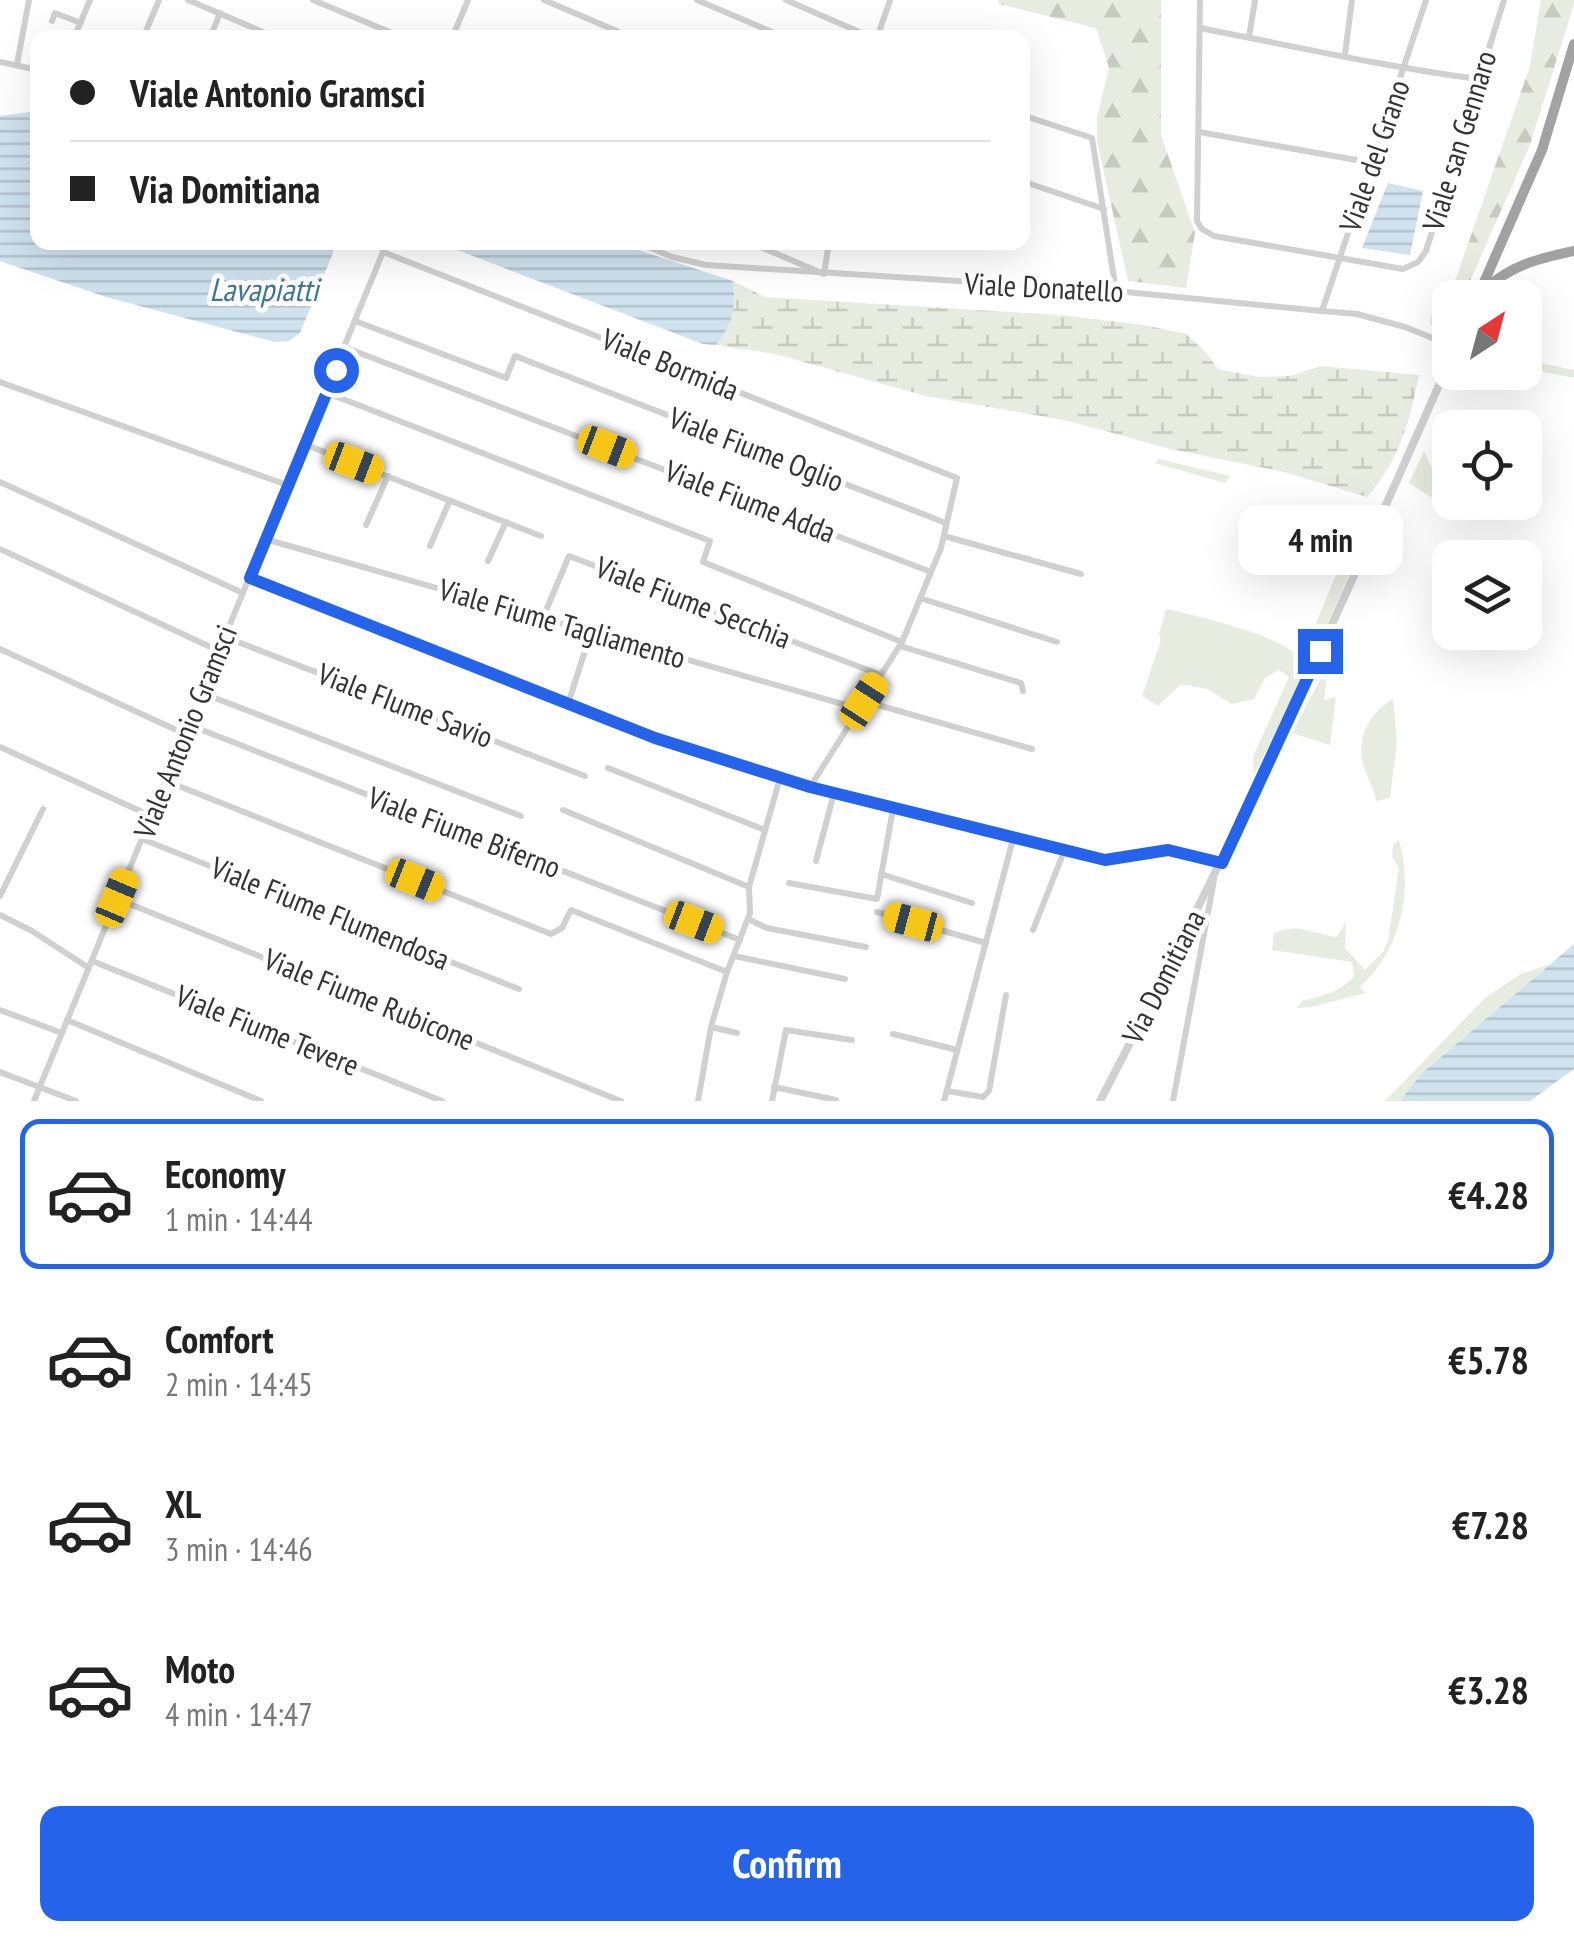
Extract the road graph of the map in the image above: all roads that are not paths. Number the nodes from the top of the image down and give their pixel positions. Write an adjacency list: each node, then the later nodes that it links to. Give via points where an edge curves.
1 (29, 0): 34 (street)
2 (90, 0): 18 (street)
3 (159, 0): 21 (street)
4 (188, 0): 16 (street)
5 (313, 0): 24 (street)
6 (468, 0): 25 (street)
7 (544, 0): 26 (street)
8 (697, 0): 27 (street)
9 (786, 0): 28 (street)
10 (890, 0): 29 (street)
11 (1200, 0): 19 (street)
12 (1255, 0): 30 (street)
13 (1352, 0): 32 (street)
14 (1426, 0): 36 (street, Viale del Grano)
15 (1504, 0): 37 (street, Viale san Gennaro)
16 (220, 14): 22 (street); 23 (street)
17 (52, 21): 18 (street, via 55,13)
18 (81, 23): 20 (street)
19 (1200, 28): 30 (street); 39 (street)
20 (78, 30)
21 (146, 30)
22 (213, 30)
23 (258, 30)
24 (385, 30)
25 (455, 30)
26 (614, 30)
27 (767, 30)
28 (856, 30)
29 (878, 30)
30 (1249, 38): 32 (street)
31 (1574, 44): 50 (highway, via 1542,150)
32 (1345, 54): 36 (street)
33 (0, 62): 34 (street)
34 (16, 64): 35 (street)
35 (30, 68)
36 (1405, 70): 37 (street); 40 (street, Viale del Grano)
37 (1478, 79): 48 (street, Viale san Gennaro, via 1426,252 1403,269)
38 (1030, 118): 42 (street, via 1092,138)
39 (1199, 132): 40 (street); 48 (street, Viale san Gennaro, via 1202,229)
40 (1373, 163): 48 (street, Viale del Grano)
41 (1030, 184): 42 (street)
42 (1106, 210): 52 (street)
43 (656, 250): 49 (street, Viale Donatello, via 706,264)
44 (768, 250): 49 (street)
45 (828, 250): 49 (street)
46 (384, 252): 54 (street, Viale Antonio Gramsci); 66 (street, Viale Bormida, via 957,478)
47 (1574, 255): 51 (highway, via 1554,256)
48 (1342, 256): 53 (street, Viale del Grano)
49 (824, 274): 52 (street, Viale Donatello)
50 (1485, 280)
51 (1495, 280)
52 (1116, 291): 53 (street, Viale Donatello)
53 (1322, 310): 55 (street, Viale Donatello)
54 (355, 321): 56 (street, Viale Antonio Gramsci); 66 (street, Viale Fiume Oglio, via 506,378 515,356)
55 (1432, 338)
56 (344, 347): 59 (street, Viale Antonio Gramsci); 74 (street, Viale Fiume Adda)
57 (0, 382): 63 (street)
58 (1437, 390): 111 (street, Via Domitiana)
59 (327, 393): 60 (street, Viale Antonio Gramsci); 83 (street, via 710,541 702,562)
60 (304, 444): 61 (street); 63 (street, Viale Antonio Gramsci)
61 (388, 476): 64 (street); 67 (street)
62 (0, 482): 77 (street)
63 (288, 485): 70 (street, Viale Antonio Gramsci)
64 (450, 500): 65 (street); 71 (street)
65 (506, 522): 68 (street); 73 (street)
66 (946, 523): 69 (street)
67 (366, 525)
68 (540, 536)
69 (944, 536): 74 (street); 75 (street)
70 (266, 539): 76 (street, Viale Antonio Gramsci); 79 (street, Viale Fiume Tagliamento)
71 (430, 546)
72 (0, 550): 85 (street)
73 (488, 562)
74 (931, 572): 78 (street)
75 (1081, 574)
76 (250, 578): 77 (street, Viale Antonio Gramsci); 89 (street)
77 (243, 593): 81 (street, Viale Antonio Gramsci)
78 (920, 598): 82 (street); 83 (street)
79 (542, 620): 80 (street, Viale Fiume Tagliamento); 86 (street, Viale Fiume Secchia, via 569,556)
80 (591, 632): 89 (street); 90 (street, Viale Fiume Tagliamento)
81 (225, 637): 85 (street, Viale Antonio Gramsci); 96 (street, Viale FIume Savio)
82 (1057, 642)
83 (901, 644): 86 (street); 87 (street, via 1021,683)
84 (0, 649): 92 (street)
85 (219, 651): 88 (street, Viale Antonio Gramsci)
86 (881, 675): 90 (street)
87 (1023, 691)
88 (202, 693): 91 (street, Viale Antonio Gramsci); 105 (street)
89 (568, 704): 97 (street)
90 (862, 705): 94 (street, Viale Fiume Tagliamento); 99 (street)
91 (188, 726): 92 (street, Viale Antonio Gramsci); 123 (street, Viale Fiume Biferno)
92 (185, 734): 98 (street, Viale Antonio Gramsci)
93 (0, 746): 104 (street)
94 (1032, 748)
95 (608, 768): 106 (street)
96 (585, 776)
97 (780, 778): 99 (street); 106 (street)
98 (166, 781): 104 (street, Viale Antonio Gramsci); 128 (street, via 551,934 571,910)
99 (810, 787): 100 (street)
100 (834, 794): 102 (street); 110 (street)
101 (43, 809): 116 (street)
102 (893, 809): 107 (street); 112 (street)
103 (563, 810): 115 (street)
104 (151, 816): 108 (street, Viale Antonio Gramsci)
105 (521, 816)
106 (765, 830): 115 (street)
107 (1013, 839): 109 (street); 124 (street)
108 (142, 840): 117 (street, Viale Antonio Gramsci); 130 (street, Viale Fiume Flumendosa)
109 (1065, 848): 111 (street, via 1105,860 1168,850); 122 (street)
110 (816, 861)
111 (1222, 863): 113 (street, Via Domitiana)
112 (880, 874): 114 (street, via 877,900); 118 (street)
113 (1214, 878): 153 (street, Via Domitiana); 154 (street)
114 (790, 883)
115 (749, 887): 121 (street)
116 (0, 896)
117 (117, 898): 127 (street, Viale Antonio Gramsci); 149 (street, Viale Fiume Rubicone)
118 (972, 903)
119 (877, 912): 124 (street)
120 (0, 916): 127 (street, Viale Fiume Tevere)
121 (748, 919): 123 (street); 125 (street)
122 (1033, 930)
123 (740, 940): 126 (street)
124 (986, 943): 139 (street)
125 (866, 947)
126 (733, 956): 128 (street); 129 (street)
127 (90, 965): 133 (street, Viale Antonio Gramsci); 148 (street, Viale Fiume Tevere)
128 (727, 972): 134 (street)
129 (845, 979)
130 (519, 989)
131 (1006, 995): 143 (street, via 989,1091 983,1097)
132 (0, 1010): 135 (street)
133 (67, 1020): 135 (street, Viale Antonio Gramsci); 147 (street)
134 (711, 1027): 136 (street); 150 (street)
135 (62, 1032): 141 (street, Viale Antonio Gramsci)
136 (736, 1032)
137 (893, 1034): 139 (street)
138 (852, 1040): 142 (street, via 786,1030)
139 (958, 1050): 143 (street)
140 (0, 1072): 141 (street)
141 (40, 1086): 145 (street, Viale Antonio Gramsci); 146 (street)
142 (774, 1087): 144 (street); 151 (street)
143 (946, 1091): 152 (street)
144 (836, 1100)
145 (34, 1101)
146 (76, 1101)
147 (261, 1101)
148 (442, 1101)
149 (621, 1101)
150 (698, 1101)
151 (772, 1101)
152 (944, 1101)
153 (1100, 1101)
154 (1173, 1101)

